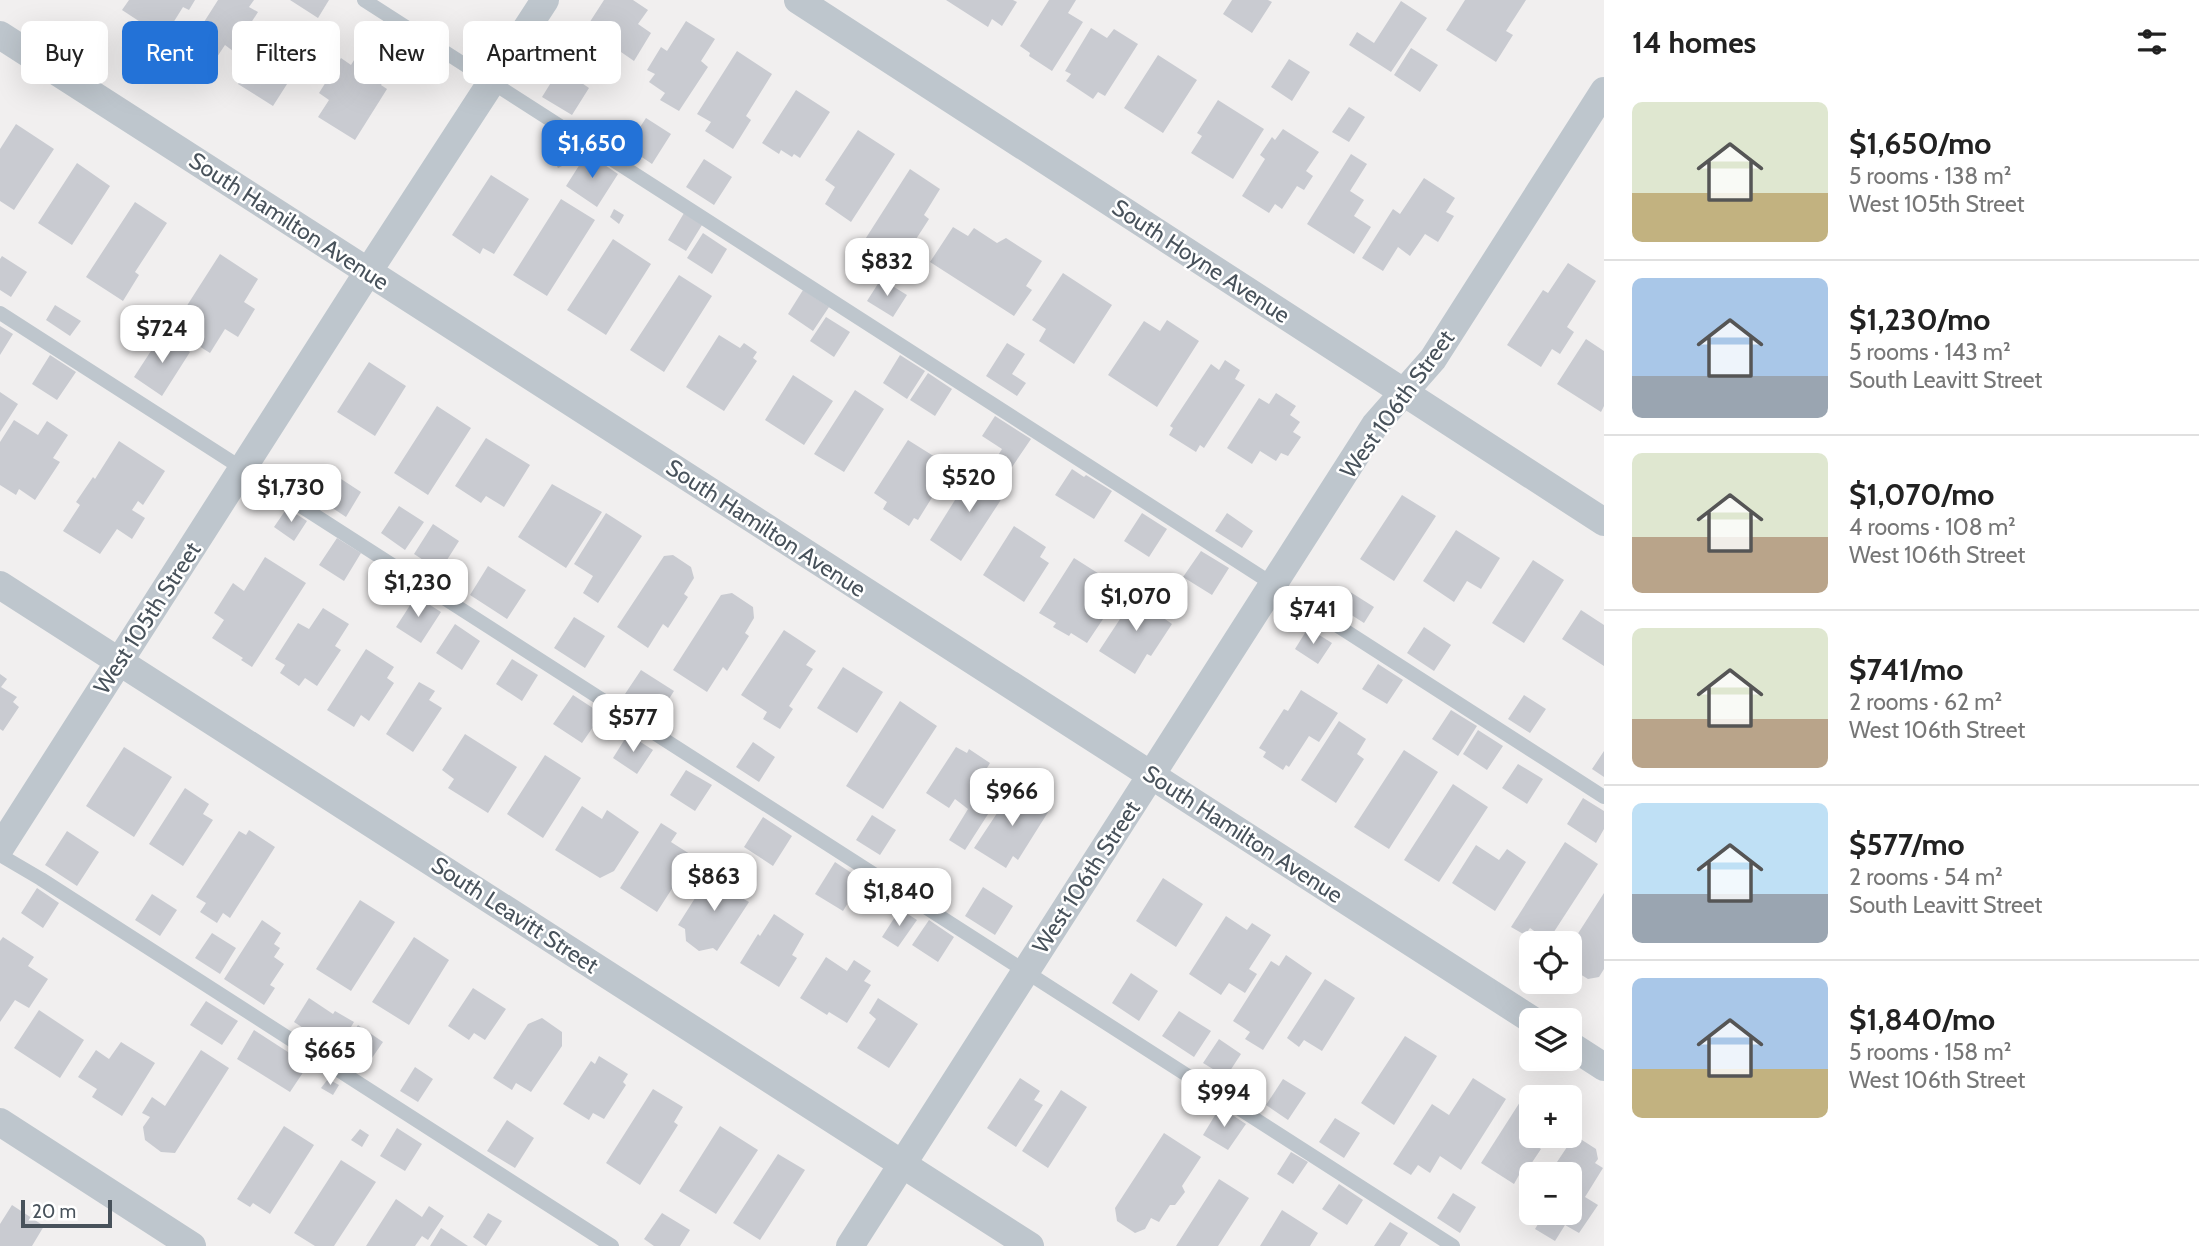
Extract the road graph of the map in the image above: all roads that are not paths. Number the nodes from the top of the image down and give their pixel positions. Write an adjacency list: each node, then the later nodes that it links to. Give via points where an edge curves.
1 (364, 0): 6 (lane)
2 (545, 0): 4 (street, West 105th Street)
3 (798, 0): 12 (street, South Hoyne Avenue)
4 (531, 21)
5 (0, 35): 10 (street, South Hamilton Avenue)
6 (463, 63)
7 (491, 84): 10 (street, West 105th Street)
8 (495, 84): 15 (lane)
9 (1604, 91): 12 (street, West 106th Street, via 1433,359)
10 (368, 272): 13 (street, West 105th Street); 18 (street, South Hamilton Avenue)
11 (0, 313): 13 (lane)
12 (1404, 393): 14 (street, South Hoyne Avenue); 15 (street, West 106th Street, via 1376,425)
13 (242, 468): 17 (street, West 105th Street); 22 (lane)
14 (1604, 522)
15 (1273, 584): 18 (street, West 106th Street); 19 (lane)
16 (0, 585): 17 (street, South Leavitt Street)
17 (119, 660): 20 (street, West 105th Street); 27 (street, South Leavitt Street)
18 (1151, 775): 22 (street, West 106th Street); 23 (street, South Hamilton Avenue)
19 (1604, 797)
20 (0, 849)
21 (0, 855): 29 (lane)
22 (1026, 972): 27 (street, West 106th Street); 32 (lane)
23 (1519, 1012)
24 (1582, 1053): 25 (street)
25 (1604, 1067)
26 (0, 1122): 28 (street)
27 (902, 1164): 30 (street, West 106th Street); 31 (street, South Leavitt Street)
28 (192, 1246)
29 (612, 1246)
30 (850, 1246)
31 (1030, 1246)
32 (1453, 1246)

